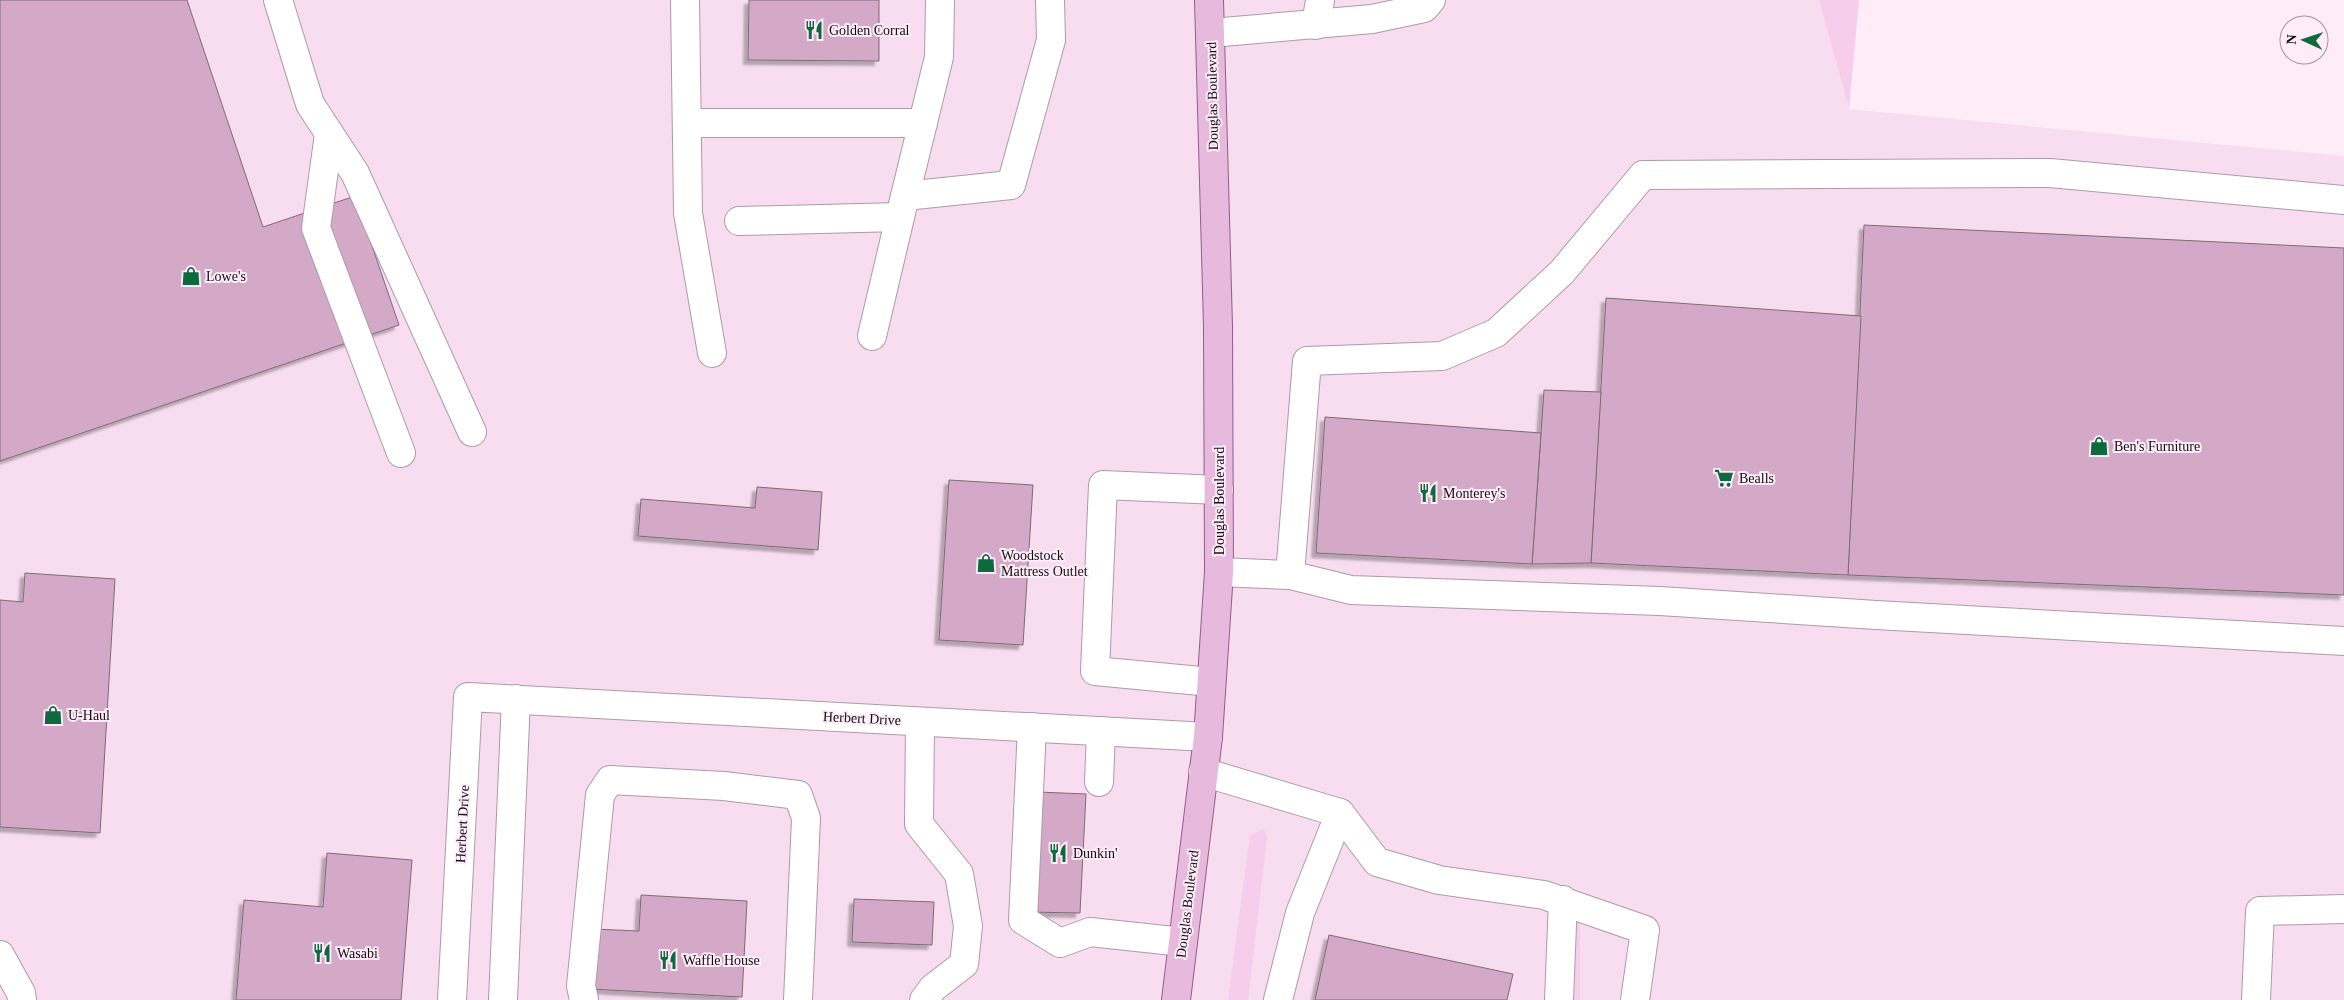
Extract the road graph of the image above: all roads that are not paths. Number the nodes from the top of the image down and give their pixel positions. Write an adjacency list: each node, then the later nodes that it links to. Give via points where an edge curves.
1 (278, 0): 11 (street, via 310,104)
2 (685, 0): 9 (street)
3 (940, 0): 10 (street, via 939,57)
4 (1050, 0): 13 (street, via 1051,40 1011,185)
5 (1209, 0): 8 (main road, Douglas Boulevard)
6 (1431, 0): 7 (street, via 1424,8 1372,19)
7 (1318, 13): 8 (street)
8 (1211, 33): 19 (main road, Douglas Boulevard)
9 (687, 123): 10 (street); 16 (street, via 688,212)
10 (923, 123): 13 (street)
11 (329, 134): 17 (street, via 355,173); 18 (street, via 316,228)
12 (2344, 200): 21 (street, via 2050,173 1644,175 1562,272 1496,333 1442,356 1307,361)
13 (903, 206): 14 (street); 15 (street)
14 (739, 221)
15 (872, 336)
16 (712, 353)
17 (472, 432)
18 (401, 453)
19 (1219, 490): 20 (main road, Douglas Boulevard); 23 (street, via 1103,485 1094,671)
20 (1219, 572): 21 (street); 23 (main road, Douglas Boulevard)
21 (1290, 575): 22 (street, via 1351,590 1660,601)
22 (2344, 640)
23 (1211, 682): 28 (main road, Douglas Boulevard)
24 (516, 699): 25 (street, Herbert Drive); 37 (street, Herbert Drive, via 468,697); 38 (street)
25 (920, 722): 26 (street, Herbert Drive); 41 (street, via 919,824 959,874 968,926 964,964 933,988)
26 (1032, 727): 27 (street, Herbert Drive); 34 (street, via 1023,920 1062,953 1090,932)
27 (1101, 731): 28 (street, Herbert Drive); 30 (street)
28 (1208, 737): 29 (main road, Douglas Boulevard)
29 (1204, 772): 31 (street); 34 (main road, Douglas Boulevard)
30 (1099, 782)
31 (1340, 813): 32 (street, via 1377,862 1439,880 1544,894); 43 (street, via 1300,913)
32 (1563, 900): 44 (street); 45 (street, via 1645,930)
33 (2344, 909): 46 (street, via 2260,911)
34 (1183, 942): 42 (main road, Douglas Boulevard)
35 (0, 955): 36 (street)
36 (22, 1000)
37 (452, 1000)
38 (503, 1000)
39 (584, 1000): 40 (street, via 581,986 600,795 610,780 798,794 806,818)
40 (798, 1000)
41 (924, 1000)
42 (1176, 1000)
43 (1278, 1000)
44 (1559, 1000)
45 (1635, 1000)
46 (2256, 1000)

